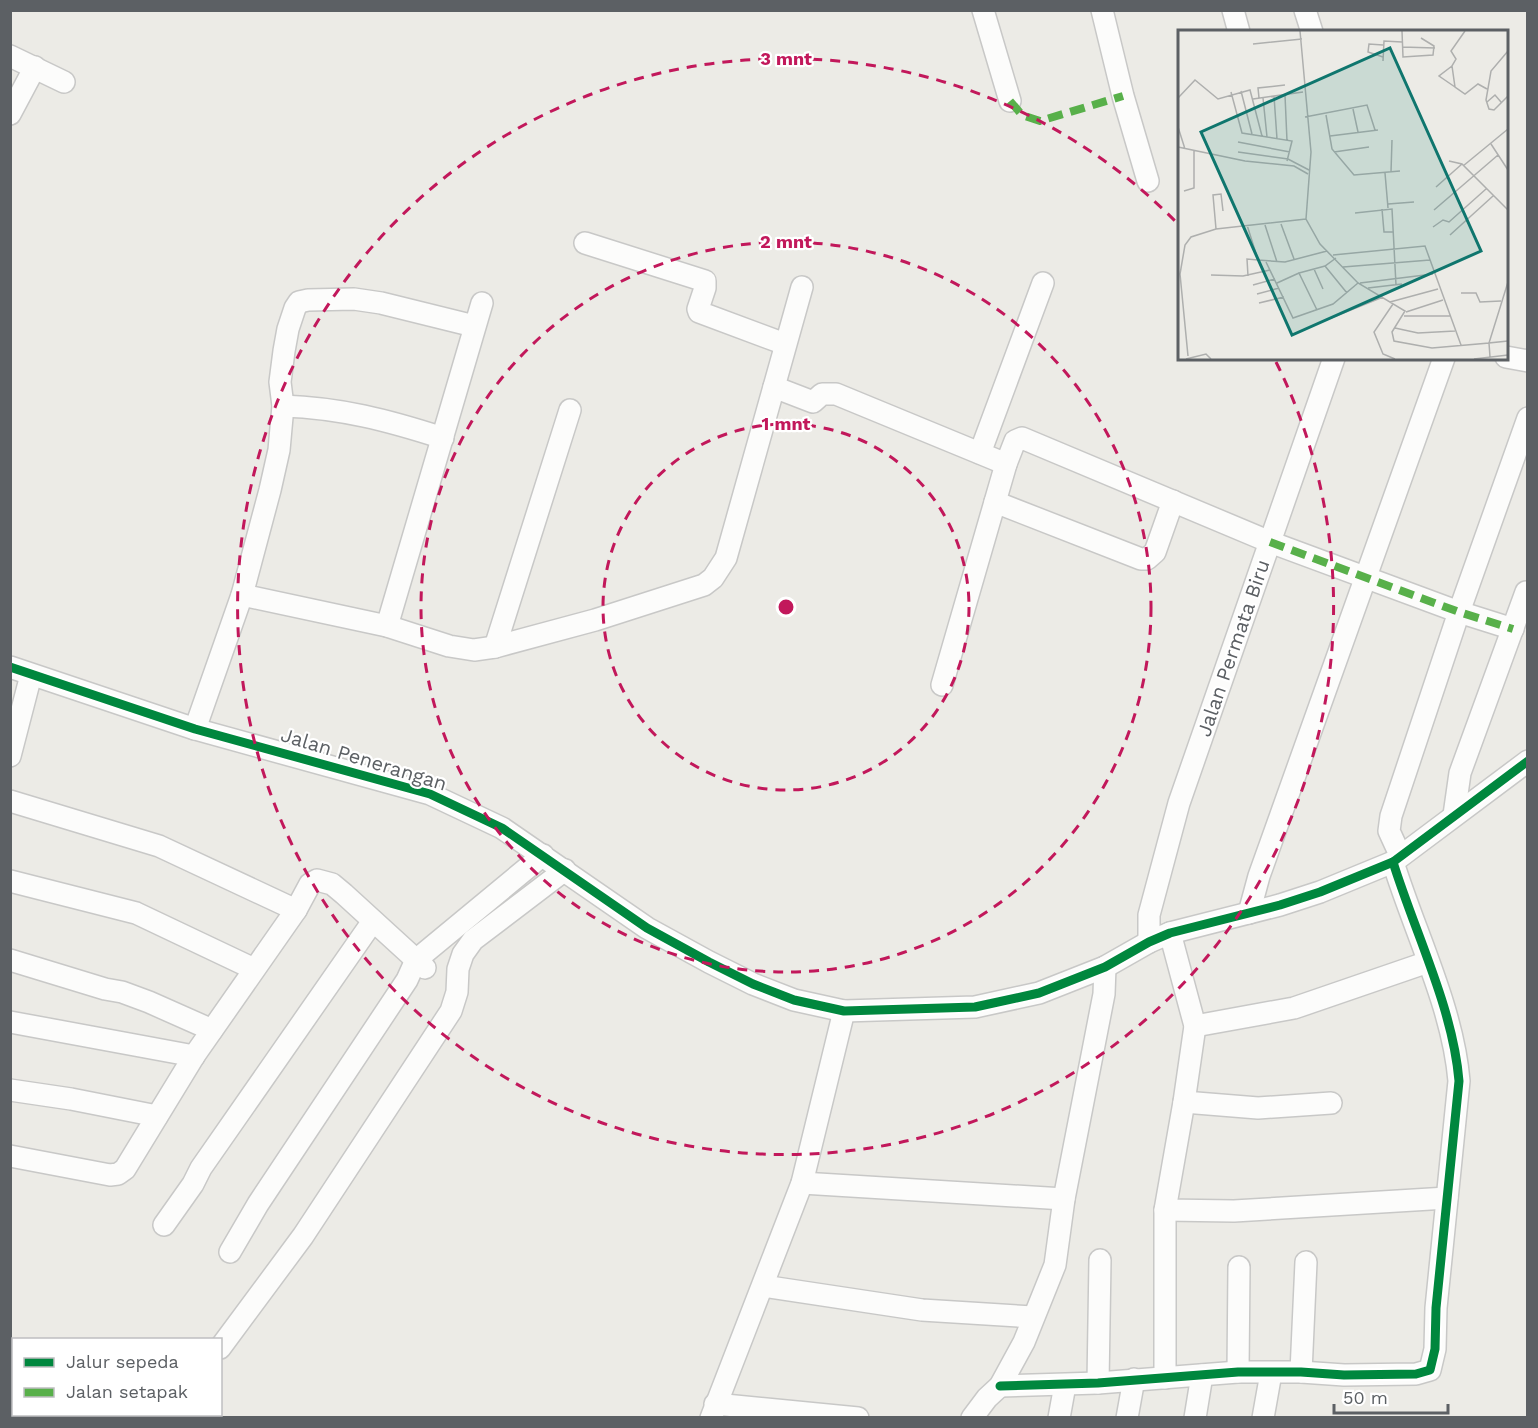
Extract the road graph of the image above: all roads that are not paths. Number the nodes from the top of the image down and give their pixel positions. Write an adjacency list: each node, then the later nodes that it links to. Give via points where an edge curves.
1 (983, 10): 10 (street)
2 (1102, 10): 12 (street)
3 (1233, 10): 5 (street)
4 (1305, 10): 6 (street)
5 (1238, 30)
6 (1311, 30)
7 (10, 56): 8 (street)
8 (35, 67): 9 (street); 11 (street)
9 (64, 82)
10 (1010, 101)
11 (10, 114)
12 (1148, 182)
13 (585, 243): 18 (street, via 705,281 699,312)
14 (1042, 282): 28 (street)
15 (802, 286): 18 (street)
16 (482, 303): 17 (street)
17 (474, 326): 24 (street, via 354,299 299,302 284,351 280,382); 27 (street)
18 (785, 344): 23 (street)
19 (1508, 357): 22 (street)
20 (1333, 360): 32 (street, Jalan Permata Biru)
21 (1443, 360): 33 (street)
22 (1527, 361)
23 (774, 387): 28 (street, via 813,402 822,394 836,394); 39 (street, via 726,558 713,578 704,585 595,620)
24 (283, 406): 27 (street, via 321,408 387,420); 35 (street, via 279,450)
25 (570, 410): 39 (street)
26 (1527, 418): 36 (street)
27 (443, 438): 37 (street)
28 (980, 453): 29 (street)
29 (1006, 464): 30 (street, via 1015,441 1022,438); 31 (street)
30 (1173, 501): 31 (street, via 1155,552 1147,560); 32 (street)
31 (995, 502): 42 (street)
32 (1270, 542): 33 (street); 55 (street, Jalan Permata Biru, via 1179,803 1153,895)
33 (1365, 577): 36 (street); 52 (street, via 1258,876)
34 (1526, 591): 38 (street)
35 (242, 595): 37 (street); 43 (street)
36 (1460, 612): 38 (street); 48 (street, via 1392,816 1389,831)
37 (387, 626): 39 (street, via 449,646 474,650)
38 (1513, 629): 47 (street, via 1460,773)
39 (495, 647)
40 (10, 667): 41 (street, Jalan Penerangan)
41 (31, 675): 43 (street, Jalan Penerangan); 44 (street)
42 (942, 685)
43 (195, 729): 49 (street, Jalan Penerangan, via 430,794 502,828)
44 (10, 756)
45 (1527, 761): 47 (street, Jalan Penerangan)
46 (10, 801): 51 (street, via 159,846)
47 (1454, 815): 48 (street, Jalan Penerangan)
48 (1396, 859): 52 (street, Jalan Penerangan, via 1320,891); 57 (street)
49 (554, 862): 58 (street); 61 (street, Jalan Penerangan, via 647,928 709,962 794,1000); 82 (street, via 463,954 451,1011 303,1236)
50 (10, 881): 60 (street, via 136,913)
51 (296, 910): 53 (street, via 310,884 317,880 338,889); 60 (street)
52 (1249, 913): 54 (street, Jalan Penerangan)
53 (373, 921): 58 (street); 75 (street)
54 (1170, 933): 55 (street, Jalan Penerangan); 63 (street)
55 (1149, 942): 59 (street, Jalan Penerangan)
56 (10, 960): 64 (street, via 122,992)
57 (1428, 962): 63 (street, via 1293,1008); 72 (street, via 1456,1052 1459,1081)
58 (421, 964): 76 (street, via 258,1204)
59 (1105, 967): 61 (street, Jalan Penerangan, via 1040,993 975,1007); 73 (street, via 1104,994)
60 (254, 969): 64 (street)
61 (844, 1011): 71 (street)
62 (10, 1022): 65 (street)
63 (1195, 1026): 67 (street)
64 (212, 1030): 65 (street)
65 (194, 1056): 69 (street)
66 (10, 1090): 69 (street)
67 (1184, 1102): 68 (street, via 1258,1108); 74 (street)
68 (1331, 1103)
69 (157, 1116): 70 (street, via 118,1174)
70 (10, 1156)
71 (802, 1183): 73 (street); 80 (street)
72 (1447, 1198): 74 (street); 84 (street, via 1431,1370 1416,1374 1355,1375)
73 (1064, 1199): 81 (street, via 1055,1265)
74 (1165, 1210): 87 (street)
75 (164, 1225)
76 (230, 1252)
77 (1100, 1260): 89 (street)
78 (1306, 1262): 84 (street)
79 (1239, 1267): 83 (street)
80 (763, 1286): 81 (street, via 922,1310); 92 (street)
81 (1033, 1317): 91 (street)
82 (222, 1345)
83 (1238, 1372): 85 (street); 86 (street)
84 (1300, 1372): 85 (street)
85 (1271, 1373): 98 (street)
86 (1202, 1375): 87 (street); 97 (street)
87 (1165, 1378): 88 (street)
88 (1134, 1379): 89 (street); 96 (street)
89 (1098, 1383): 90 (street)
90 (1065, 1384): 91 (street); 95 (street)
91 (1000, 1386): 94 (street)
92 (713, 1411): 93 (street)
93 (858, 1418)
94 (972, 1418)
95 (1059, 1418)
96 (1127, 1418)
97 (1195, 1418)
98 (1263, 1418)

